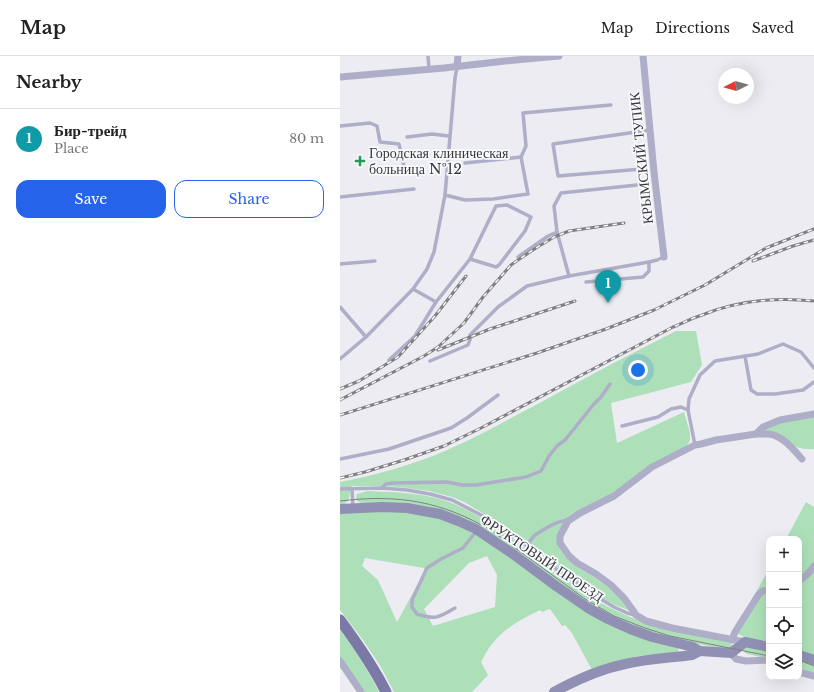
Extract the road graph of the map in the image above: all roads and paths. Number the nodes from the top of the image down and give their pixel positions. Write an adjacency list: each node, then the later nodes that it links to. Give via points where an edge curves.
1 (428, 56): 7 (lane)
2 (458, 56): 6 (street)
3 (560, 56): 5 (street)
4 (643, 56): 11 (street, КРЫМСКИЙ ТУПИК)
5 (505, 58): 6 (street)
6 (457, 66): 7 (street); 12 (lane)
7 (429, 69): 8 (street)
8 (340, 77)
9 (611, 105): 14 (lane, via 523,113 526,146)
10 (340, 126): 16 (lane, via 370,123 377,126 380,142 399,144)
11 (650, 130): 17 (lane, via 553,144 558,176); 24 (street, КРЫМСКИЙ ТУПИК)
12 (450, 136): 13 (lane, via 432,134); 20 (lane)
13 (407, 137)
14 (521, 157): 15 (lane); 20 (lane, via 528,194 465,200)
15 (465, 163)
16 (404, 167)
17 (642, 169)
18 (638, 185): 22 (lane, via 561,193 554,206)
19 (414, 189): 21 (lane)
20 (445, 195): 31 (lane, via 434,252 427,269)
21 (340, 197)
22 (557, 232): 23 (lane); 29 (lane)
23 (518, 257)
24 (664, 257): 27 (lane)
25 (470, 259): 25 (lane, via 496,206 507,205 531,216 525,231 499,265); 32 (lane)
26 (374, 261): 28 (lane)
27 (649, 262): 29 (lane); 30 (lane, via 649,271 643,277)
28 (340, 264)
29 (569, 276): 38 (lane, via 527,286 498,307 470,335 468,345)
30 (586, 282)
31 (413, 289): 32 (lane); 34 (lane)
32 (436, 302): 37 (lane, via 414,336)
33 (340, 307): 34 (lane)
34 (366, 337): 36 (lane)
35 (745, 356): 39 (lane, via 758,354 783,344 801,352); 40 (lane, via 751,390 757,394 803,390); 43 (lane, via 715,361 700,375 689,399)
36 (340, 359)
37 (389, 360)
38 (430, 361)
39 (814, 368)
40 (814, 382)
41 (610, 384): 50 (lane, via 602,397 549,456 541,471 526,478 476,485 447,482 394,483 386,484)
42 (498, 395): 48 (lane, via 451,428 389,449)
43 (688, 410): 45 (lane, via 681,407 671,409 658,416); 47 (lane)
44 (814, 414): 46 (street, via 780,420 763,427)
45 (622, 426)
46 (756, 434): 47 (street); 49 (street, via 777,437)
47 (696, 445): 55 (street, via 652,467 614,496)
48 (340, 459)
49 (802, 459)
50 (382, 488): 52 (lane); 57 (lane, via 407,490 452,500 482,515)
51 (340, 489): 52 (lane)
52 (352, 489): 53 (lane)
53 (353, 508): 54 (street, ФРУКТОВЫЙ ПРОЕЗД); 56 (street, ФРУКТОВЫЙ ПРОЕЗД, via 407,508 440,514)
54 (340, 509)
55 (568, 521): 57 (lane, via 541,531); 62 (street, via 560,536 563,548 576,563 611,585)
56 (476, 529): 61 (lane, via 463,548 427,568 412,600 412,607 417,614 428,618 438,618); 67 (street, ФРУКТОВЫЙ ПРОЕЗД, via 588,608 608,619 652,637)
57 (527, 546): 62 (lane, via 586,590 614,607)
58 (814, 566): 59 (street)
59 (802, 579)
60 (766, 590): 64 (street, via 759,594)
61 (455, 608)
62 (636, 615): 64 (street, via 646,621 672,628)
63 (340, 620): 76 (main road, via 376,671)
64 (732, 640): 65 (street)
65 (745, 642): 66 (street); 68 (street)
66 (766, 646)
67 (700, 651): 68 (street, ФРУКТОВЫЙ ПРОЕЗД); 77 (street, ФРУКТОВЫЙ ПРОЕЗД, via 692,655 613,667)
68 (731, 654): 70 (street, via 736,659 746,661)
69 (802, 656): 71 (street)
70 (766, 660)
71 (814, 660)
72 (340, 661): 75 (street)
73 (802, 673): 74 (street)
74 (814, 676)
75 (361, 692)
76 (386, 692)
77 (554, 692)

